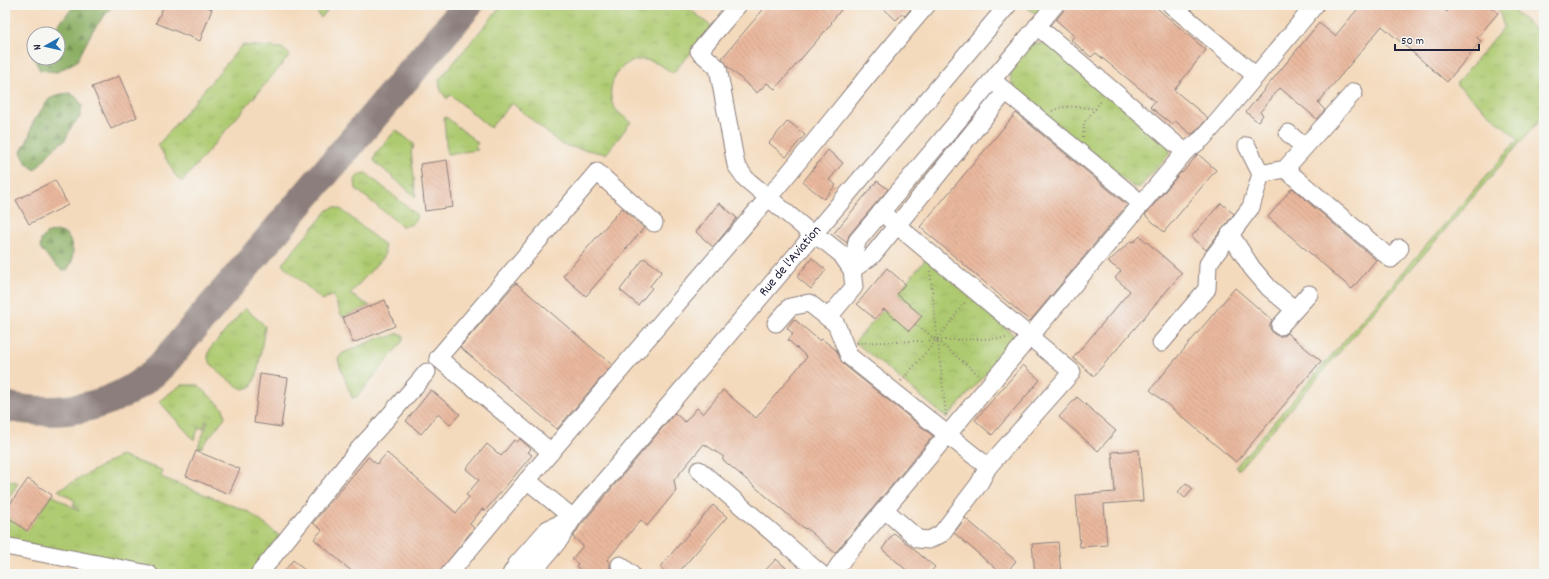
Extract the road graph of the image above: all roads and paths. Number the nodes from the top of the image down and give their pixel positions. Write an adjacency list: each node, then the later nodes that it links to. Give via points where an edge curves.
1 (738, 5): 22 (street, via 699,51 718,68 736,165 746,179)
2 (927, 5): 22 (street)
3 (1008, 5): 28 (street, Rue de l'Aviation)
4 (1055, 5): 7 (street)
5 (1171, 5): 8 (street)
6 (1315, 5): 8 (street)
7 (1037, 26): 9 (street); 10 (street)
8 (1256, 76): 19 (street, via 1202,139)
9 (992, 80): 11 (street); 24 (street)
10 (1110, 88): 13 (path); 19 (street)
11 (1006, 91): 14 (street); 26 (street)
12 (1354, 92): 17 (street)
13 (1096, 109): 14 (path, via 1069,106 1058,108); 18 (path, via 1084,123 1083,143)
14 (1043, 122): 18 (street)
15 (1288, 133): 17 (street)
16 (1247, 146): 21 (street)
17 (1304, 147): 20 (street)
18 (1076, 150): 23 (street)
19 (1186, 152): 23 (street)
20 (1285, 169): 21 (street); 29 (street, via 1390,259)
21 (1261, 174): 27 (street, via 1251,207)
22 (768, 197): 28 (street); 47 (street)
23 (1142, 204): 39 (street)
24 (881, 212): 26 (street); 31 (street, via 857,241)
25 (654, 223): 47 (street, via 597,172 438,358)
26 (896, 226): 30 (street); 31 (street, via 872,256)
27 (1230, 234): 34 (street, via 1252,268 1269,288); 42 (street, via 1208,264 1207,289)
28 (813, 235): 31 (street, via 841,254); 52 (street, Rue de l'Aviation)
29 (1400, 248)
30 (928, 252): 32 (street); 40 (path)
31 (852, 270): 35 (street, via 854,287)
32 (974, 290): 39 (street); 40 (path)
33 (1310, 294): 34 (street)
34 (1294, 309): 38 (street)
35 (828, 318): 36 (street, via 809,303 790,307); 41 (street, via 836,324)
36 (776, 323)
37 (915, 324): 40 (path)
38 (1280, 326)
39 (1030, 337): 40 (path); 44 (street); 48 (street, via 1072,372)
40 (937, 340): 41 (path); 44 (path); 45 (path); 46 (path)
41 (843, 343): 45 (street, via 849,356)
42 (1161, 343)
43 (427, 372): 55 (street, via 359,449)
44 (990, 385): 46 (street)
45 (893, 391): 46 (street)
46 (948, 435): 48 (street); 51 (street)
47 (551, 452): 50 (street)
48 (988, 468): 51 (street, via 941,534 929,540 918,539)
49 (699, 470): 59 (street)
50 (527, 480): 52 (street); 56 (street)
51 (885, 510): 60 (street)
52 (573, 518): 57 (street, Rue de l'Aviation, via 548,529); 58 (street, Rue de l'Aviation, via 560,539)
53 (5, 546): 54 (street)
54 (150, 574)
55 (259, 574)
56 (450, 574)
57 (511, 574)
58 (531, 574)
59 (821, 574)
60 (833, 574)

